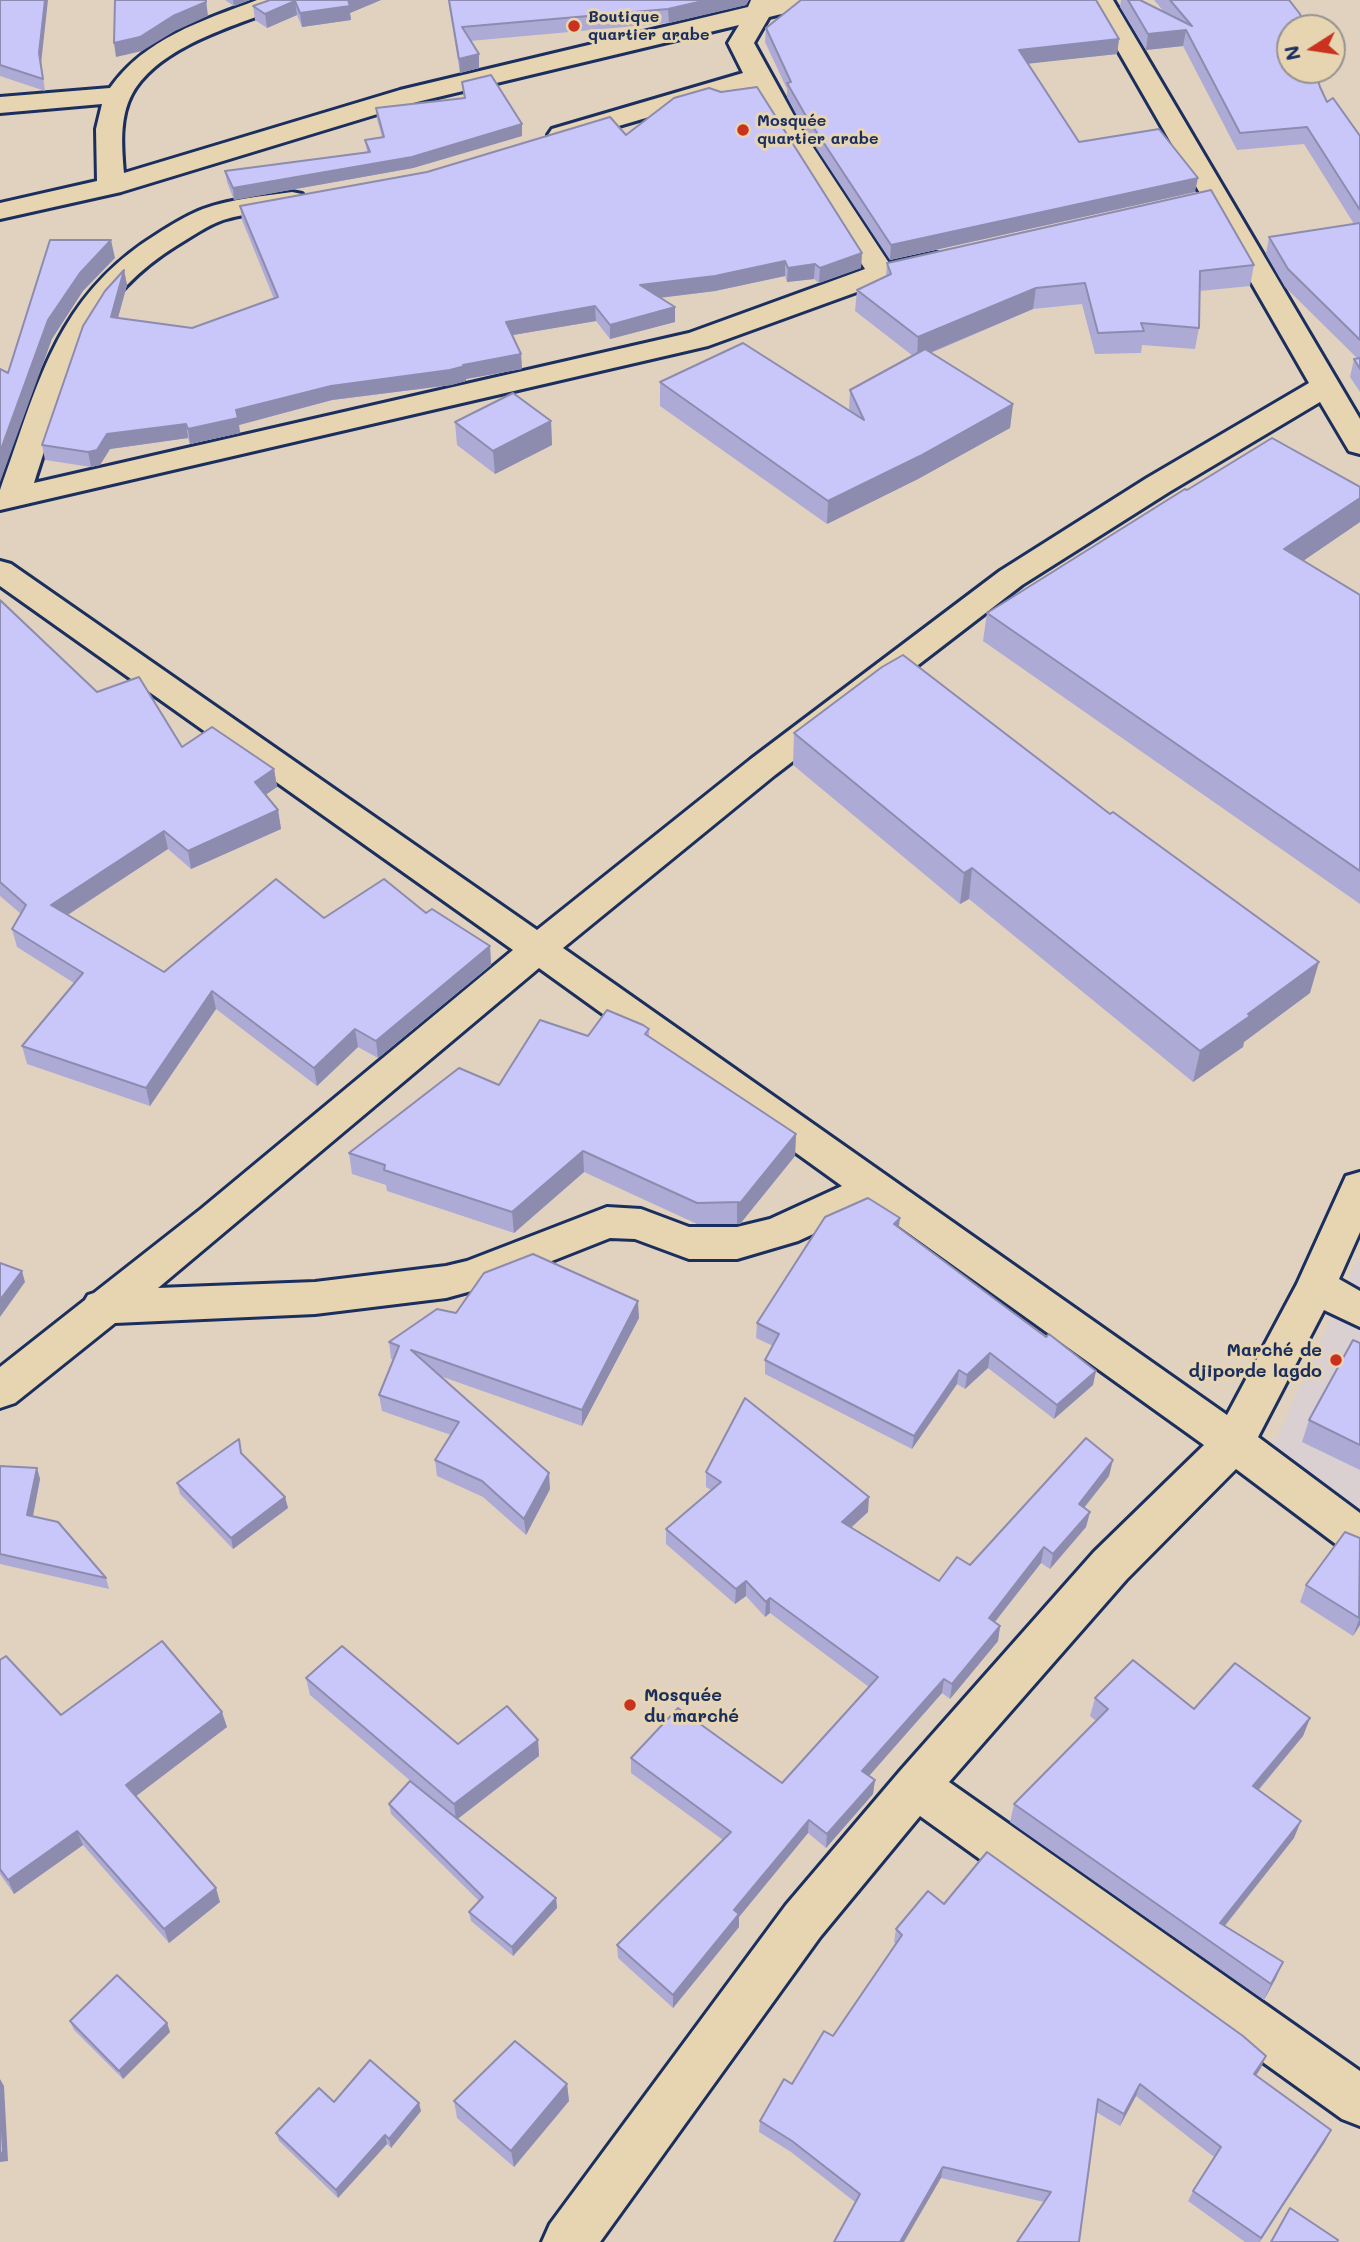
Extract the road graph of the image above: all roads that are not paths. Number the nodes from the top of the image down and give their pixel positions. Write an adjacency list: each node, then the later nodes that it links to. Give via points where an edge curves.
1 (280, 0): 6 (street, via 168,44 131,76)
2 (810, 0): 4 (street)
3 (1101, 0): 14 (street, via 1204,201)
4 (760, 7): 5 (street, via 741,43); 9 (street, via 410,96)
5 (757, 77): 8 (street); 13 (street)
6 (117, 95): 7 (street); 9 (street, via 110,121)
7 (0, 105)
8 (543, 140)
9 (111, 186): 11 (street)
10 (313, 196): 16 (street, via 216,214 158,243 120,271 69,340)
11 (0, 211)
12 (962, 255): 13 (street)
13 (882, 273): 16 (street, via 698,340)
14 (1326, 386): 15 (street); 18 (street, via 1011,578 763,767)
15 (1360, 445)
16 (7, 498)
17 (0, 571): 18 (street)
18 (538, 949): 20 (street); 22 (street, via 215,1220)
19 (1360, 1187): 21 (street)
20 (873, 1189): 22 (street, via 756,1241 724,1246 686,1242 632,1220 619,1221 446,1282 315,1298); 25 (street)
21 (1316, 1286): 23 (street); 25 (street)
22 (103, 1307): 24 (street)
23 (1360, 1310)
24 (0, 1391)
25 (1234, 1443): 26 (street); 27 (street, via 1110,1566)
26 (1360, 1538)
27 (916, 1786): 28 (street); 29 (street, via 803,1921)
28 (1360, 2101)
29 (568, 2242)

